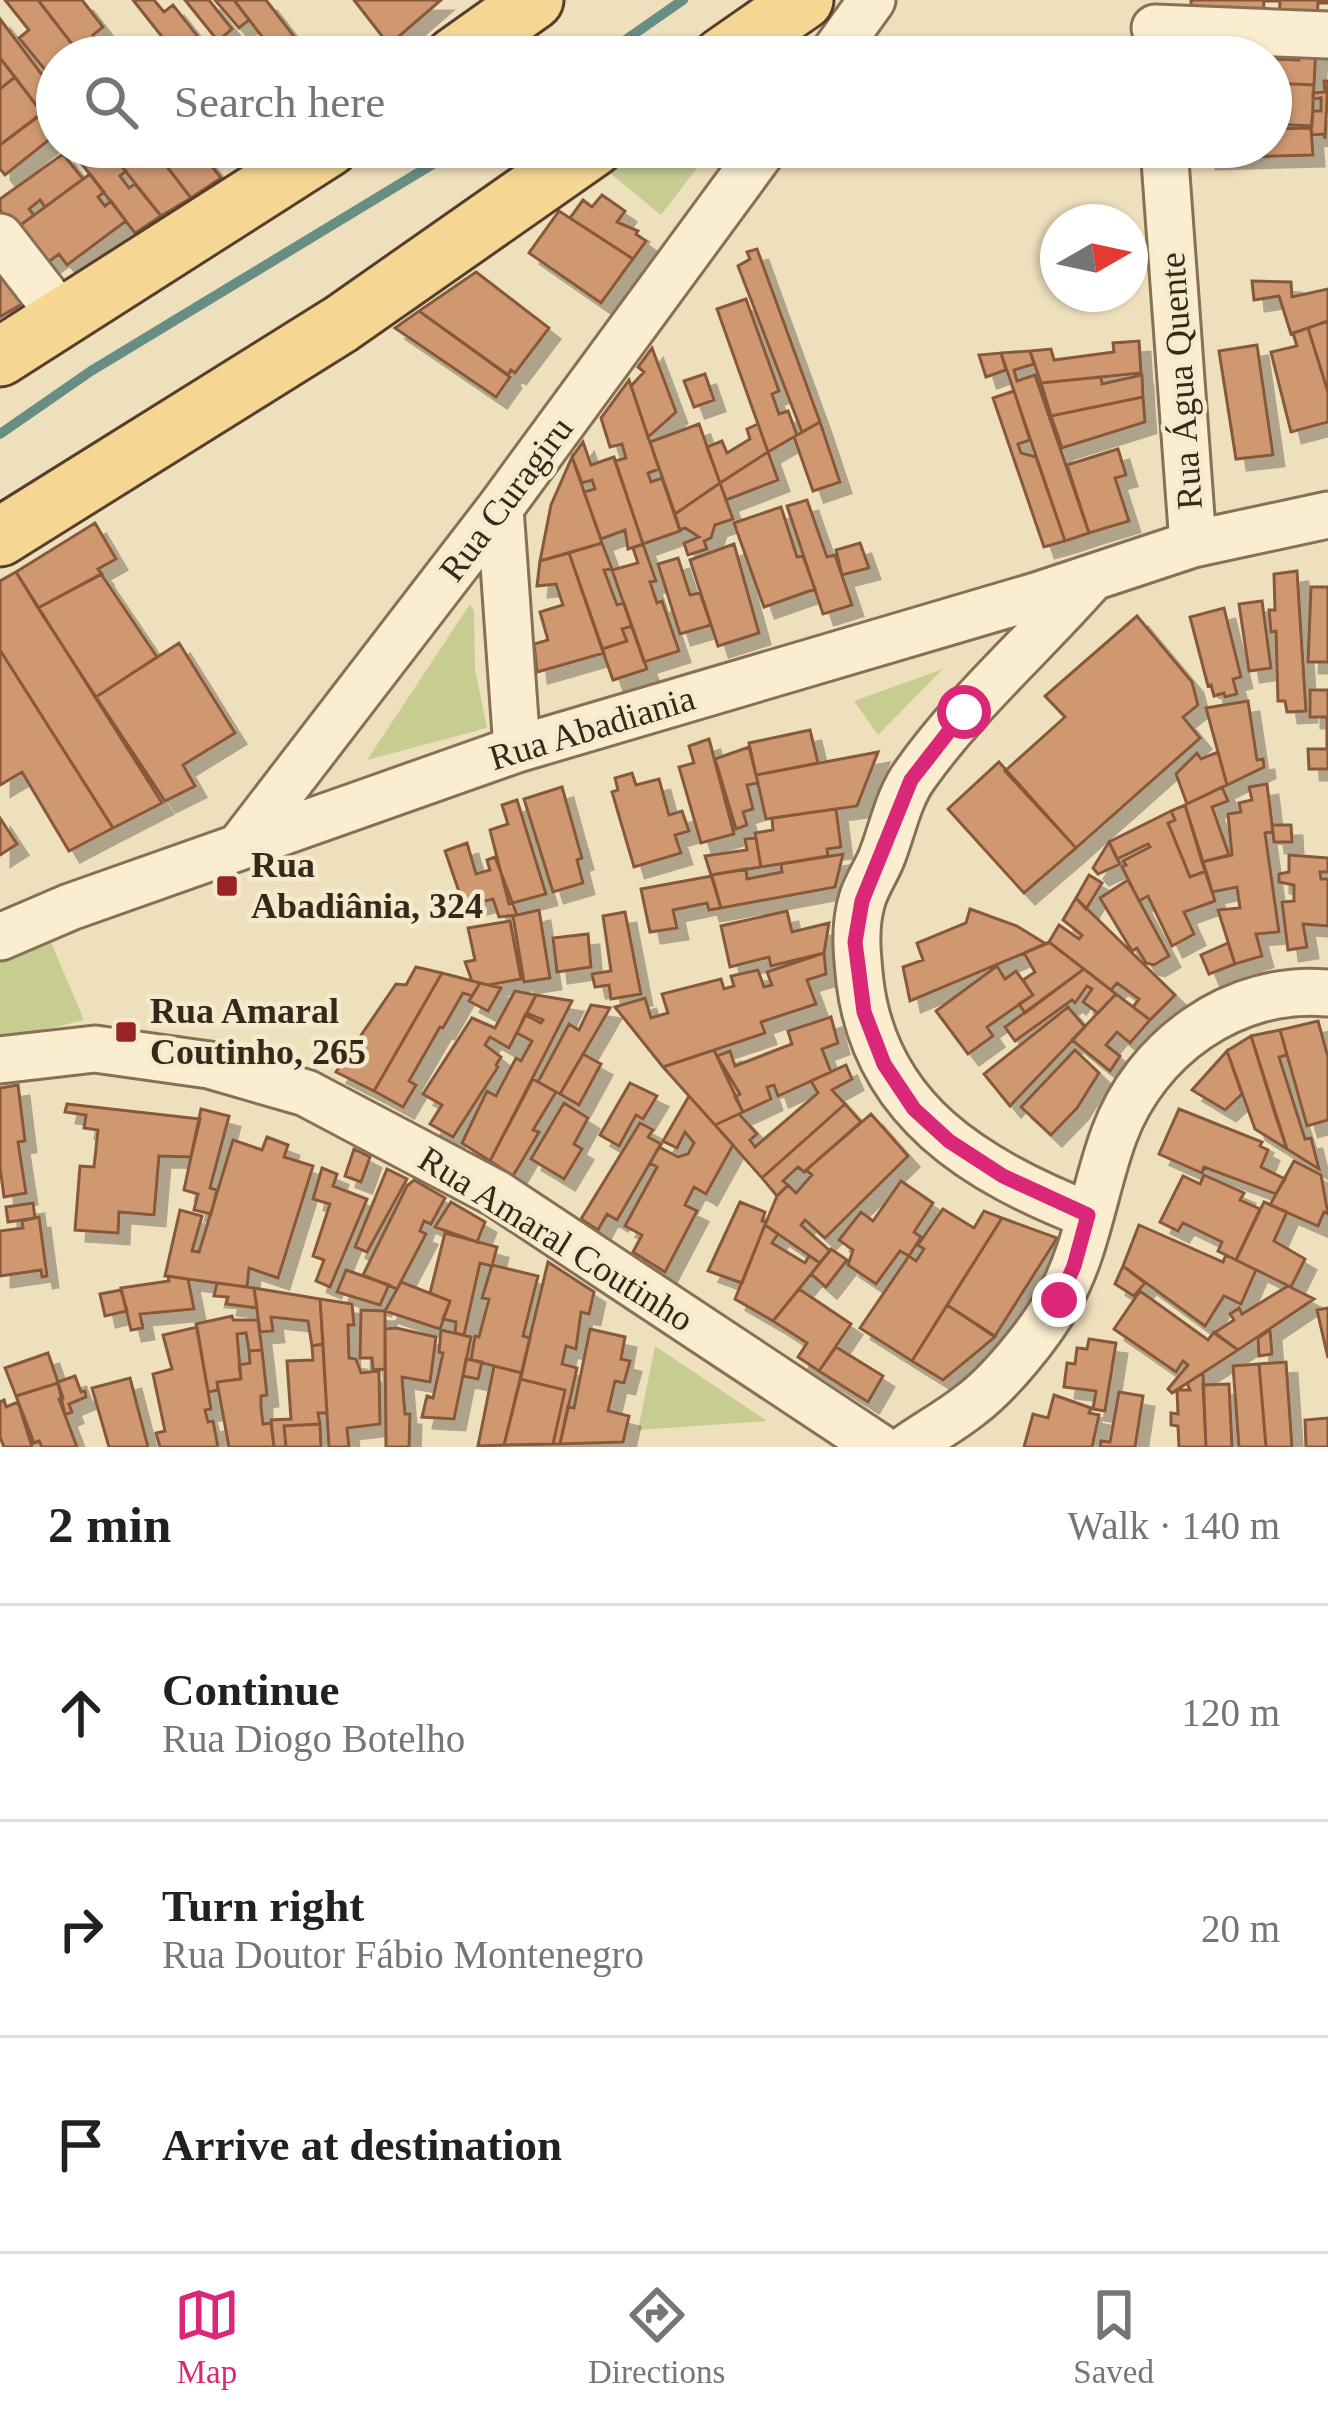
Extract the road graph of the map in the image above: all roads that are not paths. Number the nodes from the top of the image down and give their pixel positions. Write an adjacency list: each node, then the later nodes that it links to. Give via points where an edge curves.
1 (534, 0): 6 (main road)
2 (804, 0): 7 (main road)
3 (872, 0): 8 (street)
4 (1156, 28): 5 (street)
5 (1328, 35)
6 (483, 36)
7 (752, 36)
8 (846, 36)
9 (296, 168): 14 (main road)
10 (563, 168): 18 (main road, via 341,323)
11 (750, 168): 16 (street, Rua Curagiru)
12 (1166, 168): 19 (street, Rua Água Quente)
13 (0, 237): 14 (street)
14 (62, 317): 15 (main road)
15 (0, 356)
16 (500, 508): 21 (street); 22 (street, Rua Curagiru)
17 (1328, 515): 19 (street, Rua Abadiania)
18 (0, 537)
19 (1193, 544): 20 (street, Rua Abadiania)
20 (1091, 579): 21 (street, Rua Abadiania); 26 (street, via 911,780 862,901 855,942 864,1012 884,1064 914,1109 1003,1176)
21 (517, 749): 22 (street, Rua Abadiania)
22 (241, 845): 23 (street, Rua Abadiania)
23 (0, 937)
24 (1328, 993): 26 (street, via 1253,1001 1193,1029 1149,1071 1115,1130)
25 (0, 1060): 27 (street, Rua Amaral Coutinho, via 95,1049 209,1065 306,1093 497,1194)
26 (1088, 1215): 28 (street, via 1074,1266 1040,1328 973,1404)
27 (879, 1447)
28 (908, 1447)

